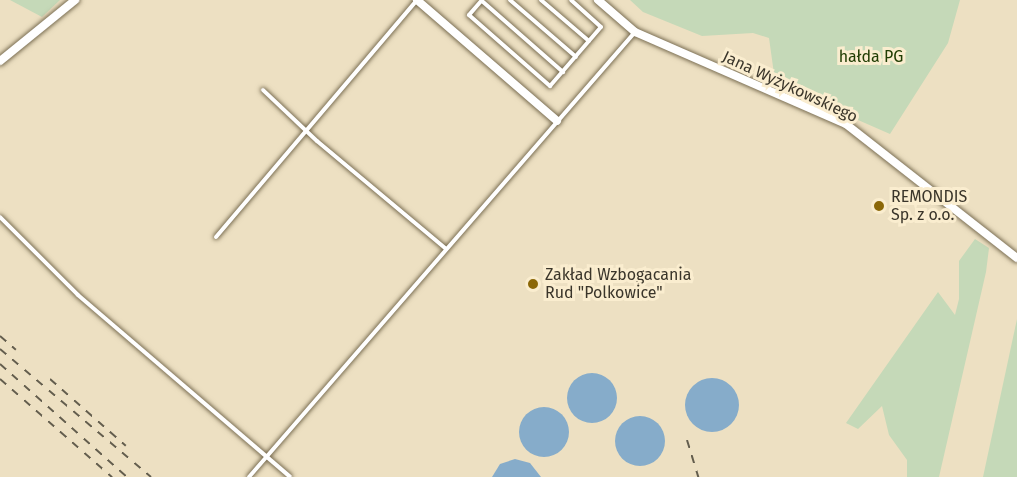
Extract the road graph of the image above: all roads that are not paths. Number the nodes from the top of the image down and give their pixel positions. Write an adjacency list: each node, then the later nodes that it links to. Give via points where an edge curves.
1 (75, 0): 11 (street)
2 (417, 0): 14 (street); 15 (lane)
3 (482, 0): 12 (lane); 12 (lane, via 469,15 550,86)
4 (510, 0): 10 (lane)
5 (541, 0): 9 (lane)
6 (571, 0): 9 (lane, via 601,27)
7 (598, 0): 8 (street, Jana Wyżykowskiego)
8 (635, 32): 14 (lane); 19 (street, Jana Wyżykowskiego, via 846,124)
9 (589, 41): 10 (lane)
10 (576, 57): 12 (lane)
11 (0, 61)
12 (563, 72)
13 (263, 90): 15 (lane)
14 (557, 121): 18 (lane)
15 (307, 131): 17 (lane); 18 (lane)
16 (0, 217): 20 (lane, via 87,303)
17 (216, 237)
18 (447, 249): 20 (lane)
19 (1017, 258)
20 (267, 456): 21 (lane); 22 (lane)
21 (249, 477)
22 (291, 477)

